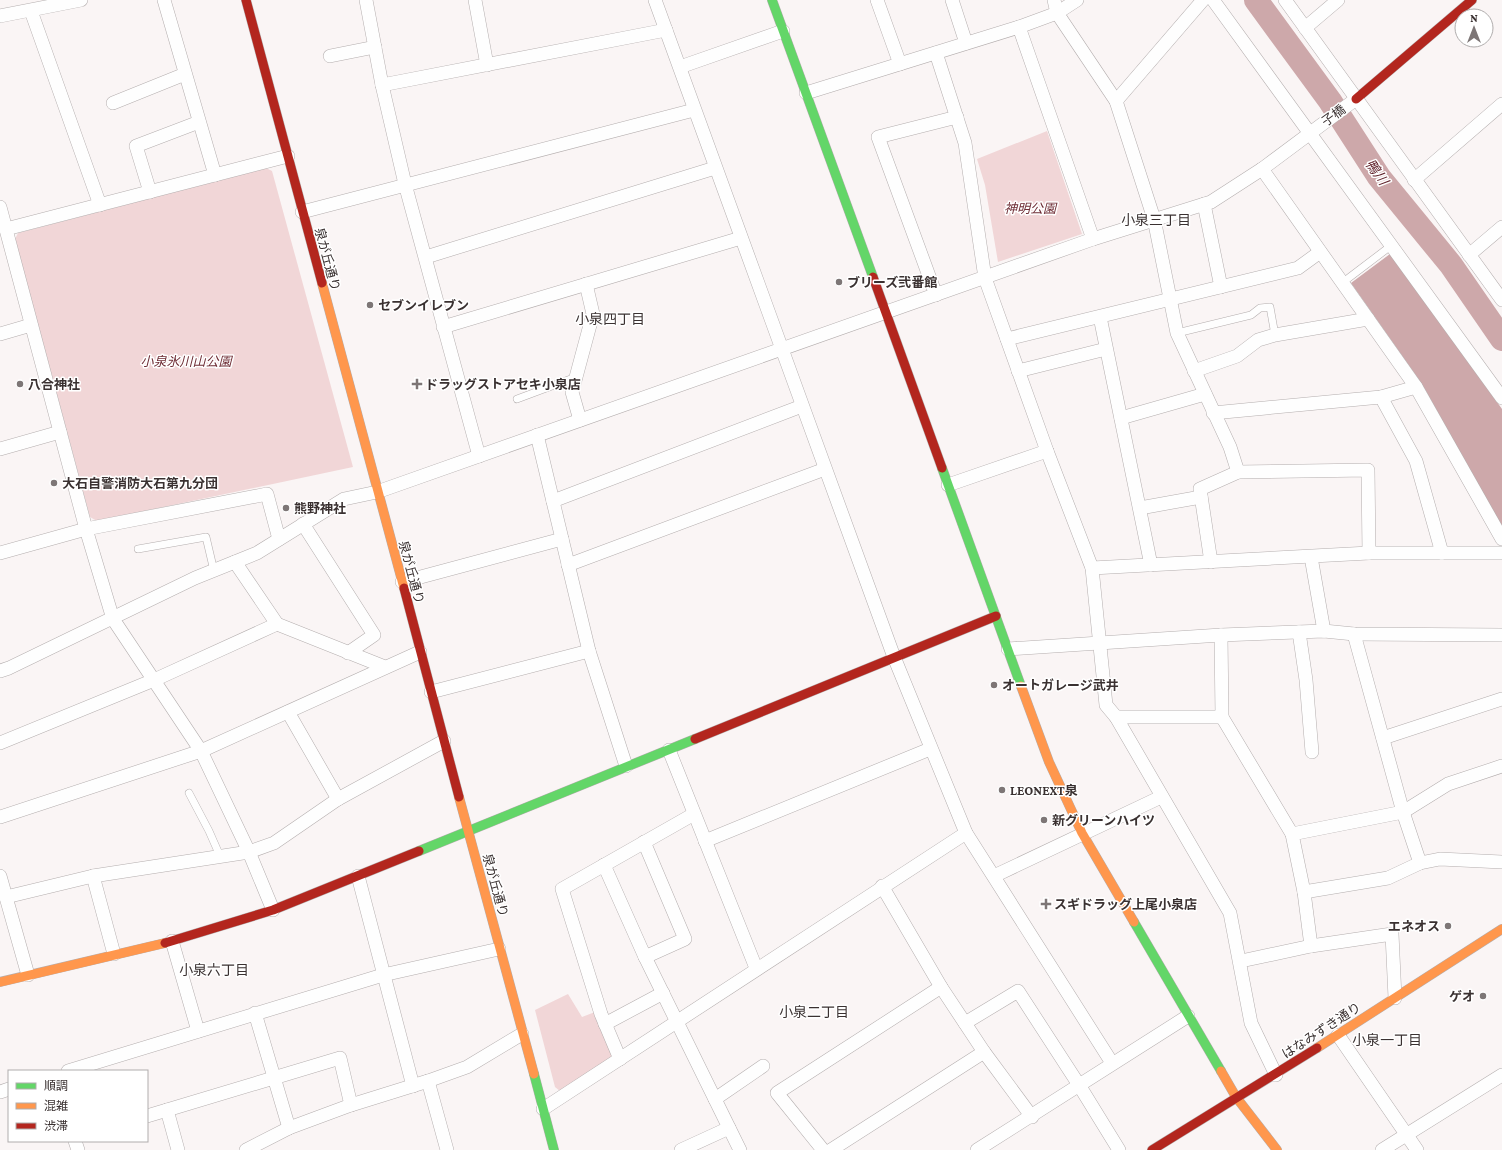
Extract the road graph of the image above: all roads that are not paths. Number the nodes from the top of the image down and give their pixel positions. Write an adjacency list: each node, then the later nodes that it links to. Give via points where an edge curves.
1 (81, 0): 17 (street)
2 (164, 0): 31 (street)
3 (246, 0): 42 (street, 泉が丘通り)
4 (366, 0): 25 (street)
5 (475, 0): 29 (street)
6 (655, 0): 22 (street)
7 (772, 0): 23 (street)
8 (877, 0): 28 (street)
9 (952, 0): 24 (street)
10 (1054, 0): 18 (street)
11 (1077, 0): 18 (street)
12 (1203, 0): 35 (street)
13 (1213, 0): 41 (street)
14 (1285, 0): 21 (street)
15 (1338, 0): 21 (street)
16 (1472, 0): 34 (street)
17 (30, 11): 19 (street); 50 (street)
18 (1058, 13): 20 (street); 35 (street)
19 (0, 16)
20 (1018, 27): 24 (street); 57 (street)
21 (1305, 28): 34 (street)
22 (666, 30): 29 (street); 30 (street)
23 (784, 31): 30 (street); 33 (street)
24 (966, 43): 26 (street)
25 (375, 47): 27 (street); 32 (street)
26 (936, 53): 28 (street); 39 (street)
27 (330, 56)
28 (900, 64): 33 (street)
29 (487, 65): 32 (street)
30 (680, 67): 38 (street)
31 (185, 74): 36 (street); 40 (street)
32 (382, 85): 47 (street)
33 (806, 93): 69 (street)
34 (1356, 99): 41 (street, 子橋); 46 (street)
35 (1116, 101): 53 (street)
36 (113, 103)
37 (1502, 104): 46 (street)
38 (694, 110): 43 (street); 47 (street)
39 (957, 117): 62 (street, via 965,143); 66 (street, via 878,137)
40 (199, 122): 45 (street); 48 (street, via 136,146)
41 (1310, 132): 44 (street, 子橋); 58 (street)
42 (288, 156): 45 (street); 52 (street, 泉が丘通り)
43 (715, 168): 56 (street); 61 (street)
44 (1262, 170): 49 (street, 子橋); 59 (street)
45 (215, 175): 48 (street)
46 (1414, 180): 60 (street)
47 (405, 184): 52 (street); 61 (street)
48 (150, 192): 50 (street)
49 (1204, 204): 53 (street, 子橋); 65 (street)
50 (100, 205): 55 (street)
51 (0, 207): 55 (street)
52 (302, 212): 100 (street, 泉が丘通り)
53 (1154, 219): 57 (street, 子橋); 67 (street)
54 (1502, 227): 60 (street)
55 (6, 229): 72 (street)
56 (741, 238): 64 (street); 78 (street)
57 (1093, 239): 62 (street, 子橋)
58 (1392, 245): 63 (lane); 86 (street)
59 (1320, 252): 63 (street); 65 (street, via 1298,268)
60 (1470, 255): 68 (street)
61 (426, 257): 73 (street)
62 (985, 278): 66 (street, 子橋); 77 (street)
63 (1342, 283): 71 (street)
64 (586, 284): 73 (street); 82 (street, via 593,314)
65 (1221, 287): 67 (street)
66 (936, 295): 69 (street, 子橋)
67 (1170, 299): 70 (street); 74 (street)
68 (1502, 300)
69 (886, 312): 78 (street, 子橋); 99 (street)
70 (1100, 317): 77 (street); 79 (street)
71 (1368, 319): 76 (street); 83 (street)
72 (31, 325): 75 (street); 92 (street)
73 (443, 327): 96 (street)
74 (1177, 333): 76 (lane, via 1251,315 1260,308 1270,307); 81 (street)
75 (0, 334)
76 (1275, 335): 81 (street, via 1258,340 1237,356)
77 (1007, 339): 80 (street)
78 (781, 349): 88 (street); 91 (street, 子橋)
79 (1106, 349): 80 (street); 90 (street)
80 (1018, 371): 95 (street)
81 (1194, 371): 84 (street)
82 (576, 377): 87 (lane); 91 (street, via 572,392)
83 (1416, 387): 85 (street); 108 (street)
84 (1205, 394): 89 (street); 90 (street)
85 (1381, 397): 89 (street); 112 (street, via 1416,461)
86 (1502, 398)
87 (517, 399)
88 (802, 406): 97 (street); 102 (street)
89 (1213, 412): 98 (street, via 1230,447)
90 (1121, 418): 103 (street)
91 (580, 420): 93 (street, 子橋)
92 (60, 432): 94 (street); 105 (street)
93 (537, 435): 96 (street, 子橋); 102 (street)
94 (0, 449)
95 (1047, 451): 99 (street); 119 (street)
96 (479, 456): 100 (street, 子橋)
97 (825, 469): 118 (street); 135 (street)
98 (1238, 472): 101 (street, via 1200,489); 111 (street, via 1368,470)
99 (948, 485): 122 (street)
100 (377, 492): 104 (street, 子橋, via 344,499); 121 (street, 泉が丘通り)
101 (1202, 497): 103 (street); 116 (street)
102 (553, 501): 106 (street)
103 (1140, 508): 117 (street)
104 (303, 524): 107 (street, 子橋); 134 (street, via 374,635)
105 (86, 529): 107 (street, via 267,494); 110 (street); 123 (street)
106 (562, 538): 118 (street); 121 (street)
107 (279, 539): 115 (street, 子橋, via 257,553)
108 (1502, 539)
109 (138, 549): 120 (lane, via 206,537)
110 (0, 553)
111 (1369, 553): 112 (street); 114 (street)
112 (1442, 553): 113 (street)
113 (1502, 553)
114 (1311, 557): 116 (street); 125 (street)
115 (235, 562): 120 (street, 子橋); 124 (street)
116 (1211, 562): 117 (street)
117 (1151, 565): 119 (street)
118 (568, 566): 132 (street)
119 (1092, 568): 130 (street)
120 (214, 571): 123 (street, 子橋)
121 (402, 582): 133 (street, 泉が丘通り)
122 (996, 616): 131 (street); 135 (street)
123 (113, 619): 137 (street, 子橋); 138 (street)
124 (277, 624): 134 (street); 138 (street)
125 (1324, 631): 126 (street); 127 (street)
126 (1299, 632): 128 (street); 150 (street)
127 (1354, 634): 129 (street); 144 (street)
128 (1221, 635): 130 (street); 143 (street)
129 (1502, 635)
130 (1100, 642): 131 (street); 142 (street, via 1106,705)
131 (1008, 649): 161 (street, via 1049,762)
132 (589, 651): 139 (street); 151 (street)
133 (420, 652): 136 (street); 139 (street, 泉が丘通り)
134 (348, 653): 136 (street)
135 (894, 657): 147 (street); 148 (street)
136 (385, 667): 141 (street)
137 (0, 670)
138 (154, 680): 146 (street); 149 (street)
139 (431, 692): 145 (street, 泉が丘通り)
140 (1502, 700): 144 (street)
141 (288, 712): 149 (street); 155 (street)
142 (1116, 717): 143 (street); 154 (street)
143 (1222, 717): 162 (street)
144 (1383, 738): 156 (street)
145 (444, 741): 155 (street); 159 (street, 泉が丘通り)
146 (0, 743)
147 (930, 749): 160 (street); 163 (street)
148 (669, 750): 151 (street); 157 (street)
149 (201, 751): 158 (street); 165 (street)
150 (1312, 752)
151 (626, 766): 159 (street)
152 (1502, 766): 156 (street, via 1448,784)
153 (189, 792): 166 (lane)
154 (1161, 797): 161 (street); 184 (street, via 1230,913)
155 (338, 799): 165 (street, via 274,843)
156 (1403, 812): 162 (street); 168 (street)
157 (694, 814): 163 (street); 164 (street)
158 (0, 817)
159 (469, 832): 172 (street); 181 (street, 泉が丘通り)
160 (966, 833): 173 (street); 174 (street)
161 (1082, 833): 173 (street); 193 (street)
162 (1292, 834): 175 (street)
163 (705, 841): 185 (street)
164 (644, 842): 169 (street); 183 (street, via 685,939)
165 (249, 852): 166 (street); 177 (street)
166 (220, 856): 171 (street)
167 (1502, 862): 168 (street, via 1440,859)
168 (1420, 863): 175 (street, via 1388,878)
169 (604, 865): 183 (street); 196 (street, via 562,889)
170 (0, 876): 176 (street)
171 (93, 876): 176 (street); 182 (street)
172 (358, 876): 177 (street); 187 (street)
173 (994, 876): 202 (street)
174 (882, 886): 185 (street); 189 (street)
175 (1304, 892): 180 (street)
176 (6, 897): 186 (street)
177 (273, 910): 179 (street)
178 (1502, 929): 191 (street, はなみずき通り)
179 (172, 941): 182 (street); 197 (street)
180 (1311, 946): 184 (street); 191 (street, via 1392,934)
181 (499, 949): 187 (street); 198 (street, 泉が丘通り)
182 (114, 954): 186 (street)
183 (645, 957): 190 (street)
184 (1241, 961): 205 (street, via 1251,1023)
185 (756, 968): 194 (street)
186 (28, 975): 188 (street)
187 (383, 975): 192 (street); 210 (street)
188 (0, 982)
189 (941, 987): 195 (street); 227 (street, via 777,1093)
190 (663, 993): 194 (street); 196 (street)
191 (1395, 998): 199 (street, はなみずき通り)
192 (256, 1013): 197 (street); 206 (street)
193 (1188, 1016): 202 (street); 211 (street)
194 (677, 1020): 201 (street); 212 (street)
195 (965, 1023): 200 (street); 209 (street, via 1018,991)
196 (605, 1024): 201 (street)
197 (198, 1030): 204 (street)
198 (522, 1034): 208 (street, via 467,1067); 214 (street, 泉が丘通り)
199 (1338, 1035): 205 (street, はなみずき通り); 220 (street)
200 (984, 1052): 217 (street); 228 (street)
201 (620, 1059): 214 (street)
202 (1112, 1063): 209 (street)
203 (763, 1066): 212 (street)
204 (71, 1070)
205 (1276, 1075): 211 (street, はなみずき通り)
206 (274, 1078): 213 (street, via 340,1058); 215 (street); 218 (street)
207 (1500, 1080): 220 (street)
208 (428, 1081): 210 (street); 223 (street)
209 (1079, 1085): 217 (street); 230 (street)
210 (413, 1086): 213 (street)
211 (1236, 1097): 231 (street, はなみずき通り); 232 (street)
212 (715, 1099): 219 (street)
213 (351, 1105): 218 (street)
214 (543, 1109): 224 (street, 泉が丘通り)
215 (167, 1110): 216 (street); 221 (street)
216 (148, 1116)
217 (1032, 1117): 229 (street)
218 (289, 1128): 222 (street)
219 (729, 1128): 225 (street); 226 (street)
220 (1406, 1136): 233 (street); 234 (street)
221 (178, 1150)
222 (246, 1150)
223 (447, 1150)
224 (554, 1150)
225 (681, 1150)
226 (740, 1150)
227 (823, 1150)
228 (831, 1150)
229 (977, 1150)
230 (1119, 1150)
231 (1152, 1150)
232 (1277, 1150)
233 (1382, 1150)
234 (1417, 1150)

